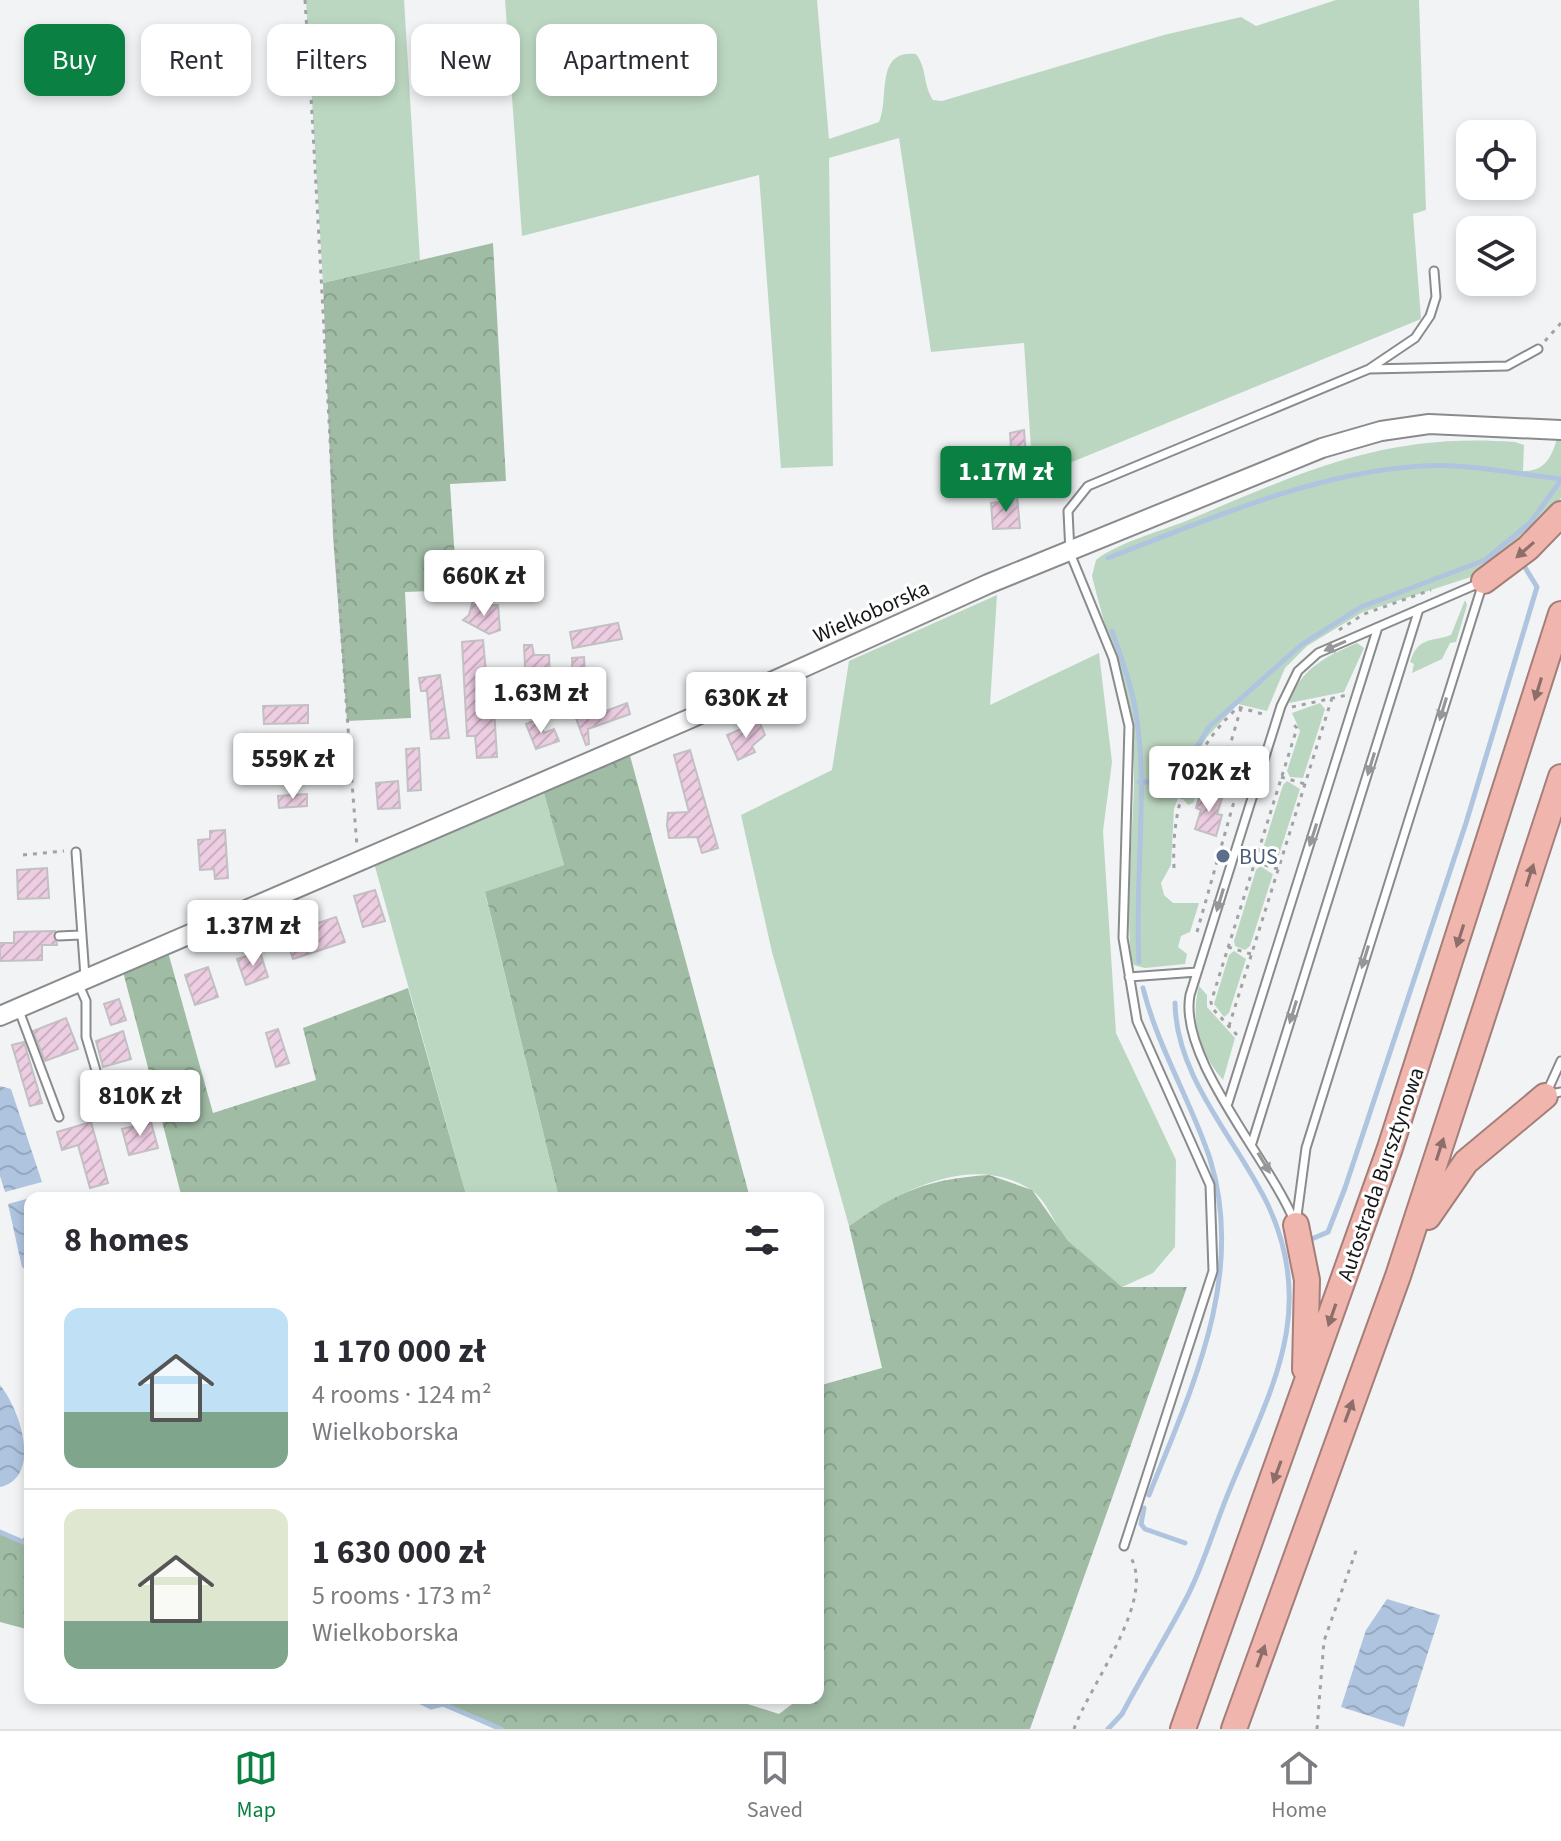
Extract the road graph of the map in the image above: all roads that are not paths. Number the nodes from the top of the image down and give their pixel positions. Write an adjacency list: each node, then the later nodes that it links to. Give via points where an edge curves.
1 (1434, 271): 3 (lane, via 1436,297 1430,316 1415,338)
2 (1538, 349): 3 (lane, via 1507,366)
3 (1369, 369): 6 (lane, via 1088,486 1068,511)
4 (1559, 430): 6 (street, Wielkoborska, via 1429,424 1381,431 1307,453)
5 (1561, 514): 7 (highway, one-way to 7)
6 (1070, 553): 16 (lane, via 1113,658 1129,726 1123,938); 17 (street, Wielkoborska, via 988,584)
7 (1484, 581): 8 (lane); 26 (lane, one-way to 26, via 1306,1148)
8 (1419, 609): 10 (lane); 25 (lane, one-way to 25)
9 (1561, 614): 28 (highway, Autostrada Bursztynowa, one-way to 28, via 1425,1044)
10 (1378, 627): 15 (lane, one-way to 15, via 1318,653 1289,684); 22 (lane, one-way to 22)
11 (1561, 777): 27 (highway, one-way to 11)
12 (76, 852): 13 (lane)
13 (80, 935): 14 (lane); 17 (lane)
14 (59, 936)
15 (1197, 972): 16 (lane); 22 (lane, via 1187,1008 1191,1037)
16 (1129, 977): 29 (lane, via 1137,1021 1210,1185 1213,1271)
17 (82, 981): 18 (street, Wielkoborska); 23 (lane, via 86,1037)
18 (18, 1008): 19 (street, Wielkoborska); 24 (lane)
19 (0, 1016)
20 (1561, 1061): 21 (lane)
21 (1553, 1094): 27 (highway, via 1466,1162 1430,1213)
22 (1228, 1103): 25 (lane)
23 (109, 1114)
24 (59, 1117)
25 (1252, 1143): 26 (lane, one-way to 26)
26 (1296, 1225): 28 (highway, via 1307,1280)
27 (1398, 1276): 31 (highway, one-way to 27)
28 (1303, 1398): 30 (highway, Autostrada Bursztynowa, one-way to 30)
29 (1124, 1546)
30 (1183, 1729)
31 (1234, 1729)

